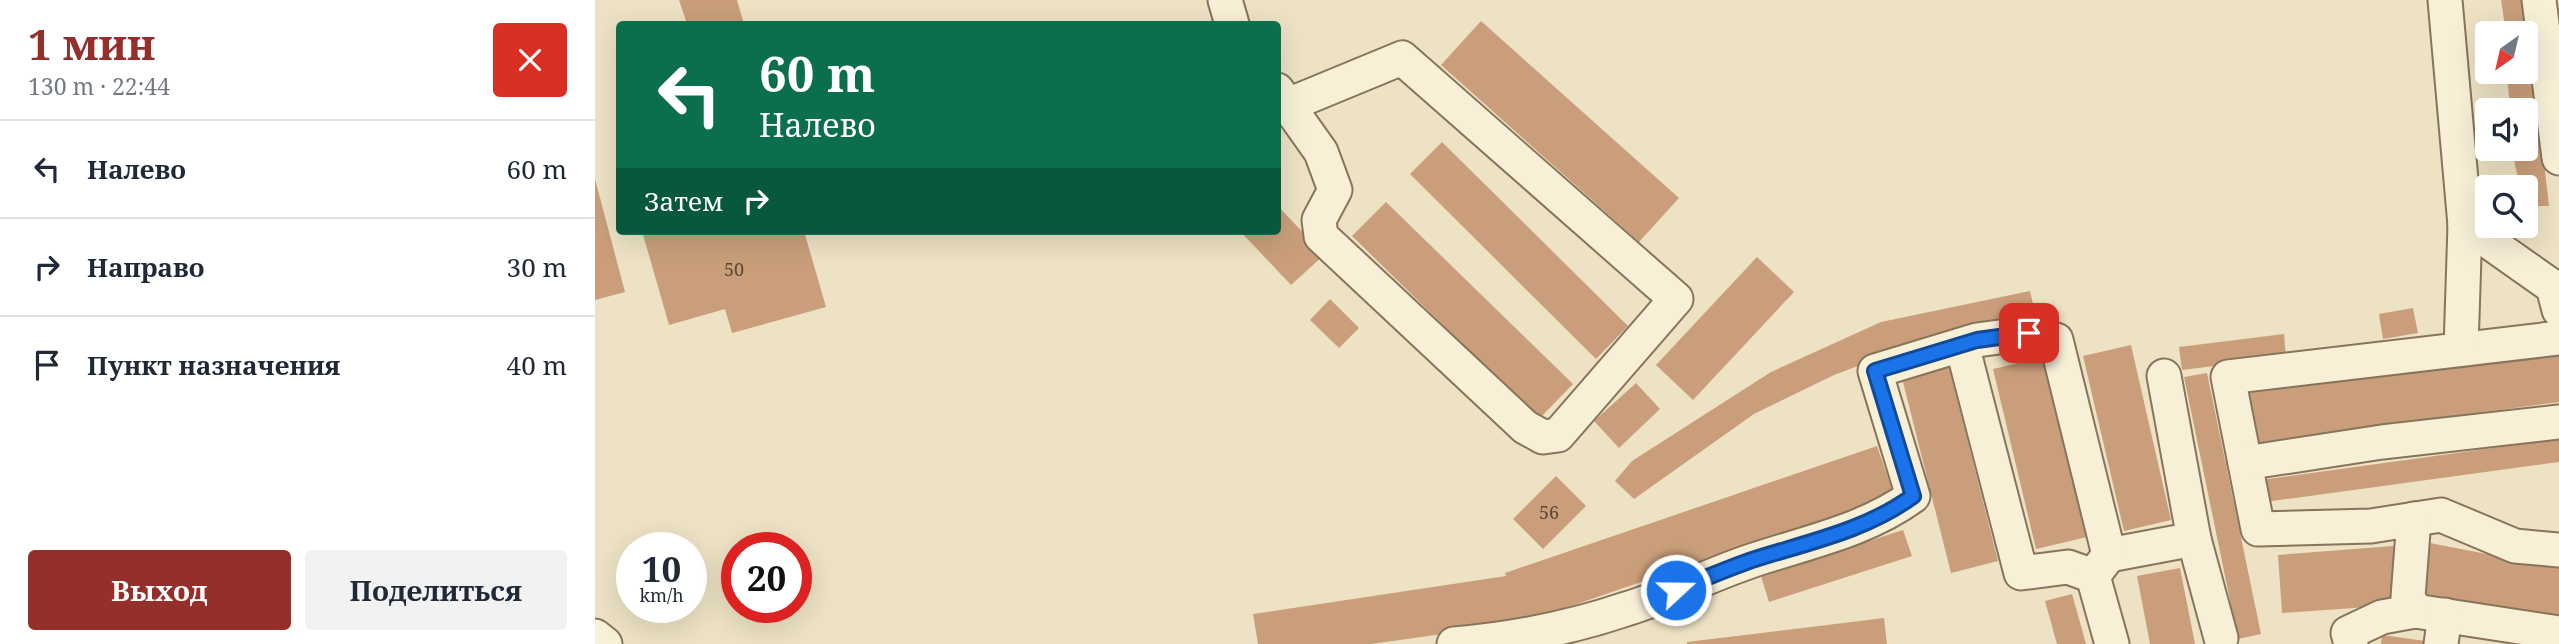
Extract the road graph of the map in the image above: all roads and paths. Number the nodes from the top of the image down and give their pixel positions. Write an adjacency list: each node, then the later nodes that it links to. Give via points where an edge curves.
1 (1226, 0): 4 (lane)
2 (2445, 0): 7 (lane)
3 (2539, 0): 6 (lane)
4 (1231, 21)
5 (1283, 97): 5 (lane, via 1321,152 1335,190 1319,220 1321,236 1525,427 1543,437 1557,435 1676,299 1402,58)
6 (2559, 158)
7 (2465, 225): 8 (lane); 11 (lane)
8 (2557, 295)
9 (2559, 338): 11 (lane)
10 (1962, 345): 18 (lane, via 2021,573); 18 (lane, via 2029,333 2056,340); 24 (lane, via 1875,371 1913,496 1890,512 1627,609 1541,633)
11 (2461, 349): 14 (lane, via 2228,377)
12 (2164, 376): 16 (lane)
13 (2559, 422): 14 (lane)
14 (2245, 463): 15 (lane, via 2257,529 2371,526)
15 (2414, 519): 17 (lane, via 2441,515 2515,546); 19 (lane, via 2408,597)
16 (2194, 539): 18 (lane); 22 (lane)
17 (2559, 550)
18 (2101, 565): 25 (lane)
19 (2434, 623): 20 (lane); 26 (lane, via 2382,617 2348,633)
20 (2559, 633)
21 (595, 636): 23 (lane)
22 (2221, 638)
23 (605, 644)
24 (1454, 644)
25 (2112, 644)
26 (2351, 644)

